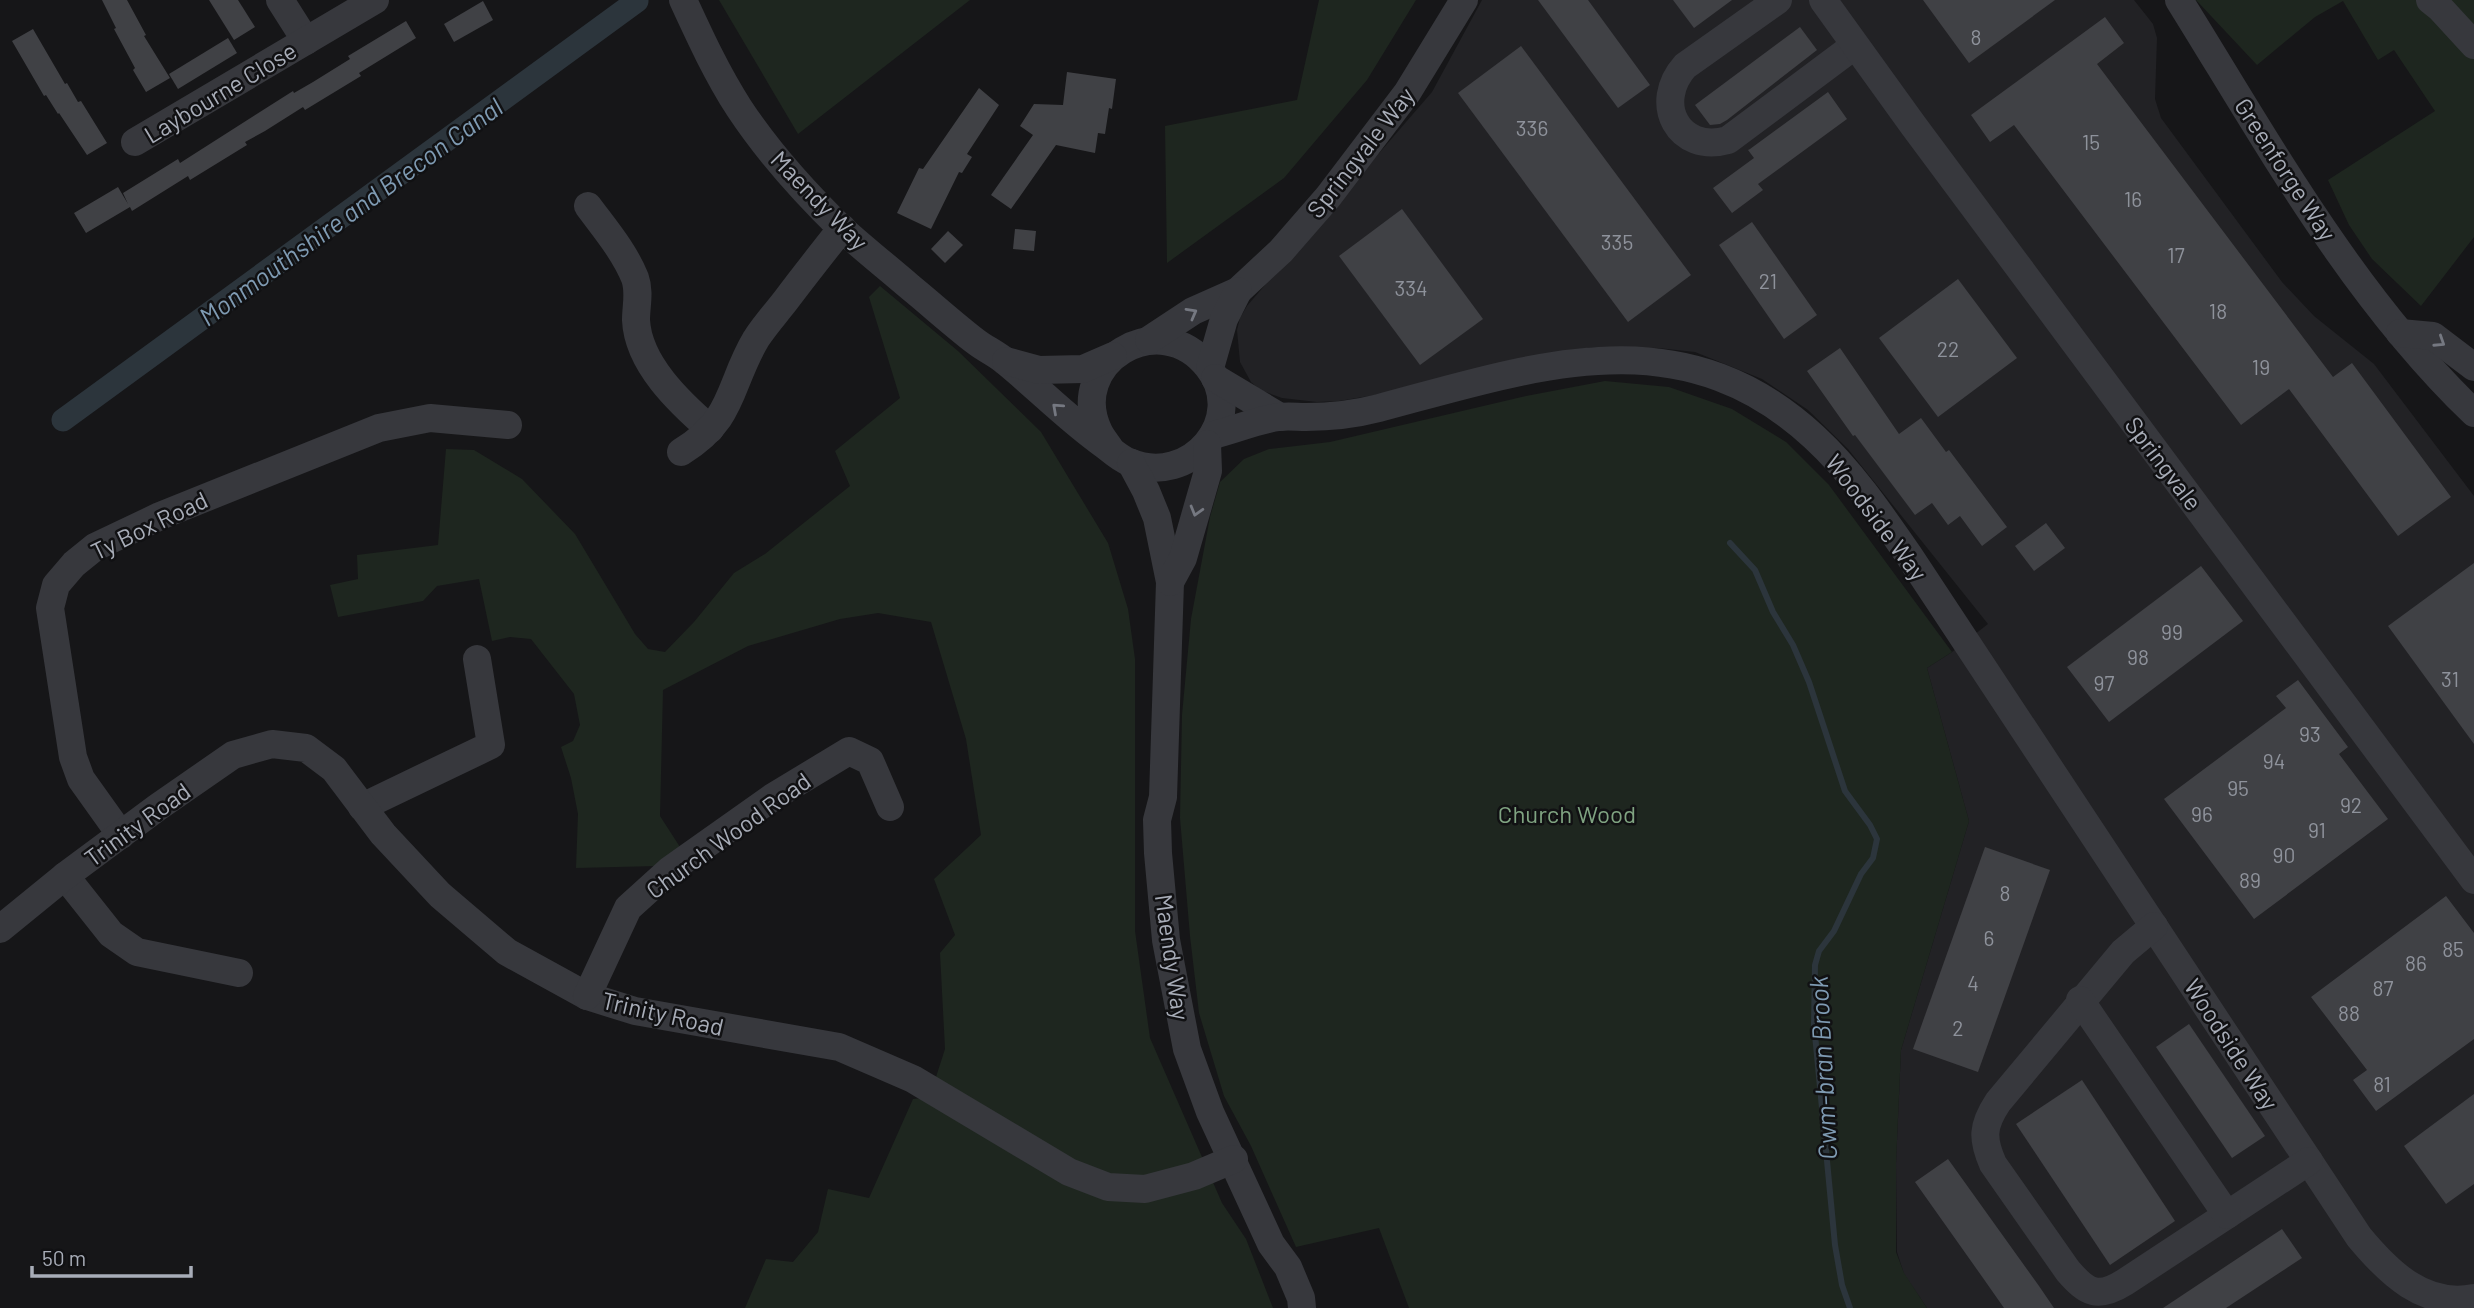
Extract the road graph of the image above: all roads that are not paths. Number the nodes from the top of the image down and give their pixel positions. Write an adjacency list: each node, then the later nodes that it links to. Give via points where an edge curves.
1 (280, 0): 9 (street, Laybourne Close)
2 (375, 0): 9 (street, Laybourne Close)
3 (683, 0): 14 (street, Maendy Way, via 739,108)
4 (1464, 0): 15 (street, Springvale Way, via 1377,134 1281,251)
5 (1778, 0): 11 (street, via 1676,76 1671,88 1672,115 1688,136 1709,142 1728,140)
6 (1823, 0): 11 (street, Springvale)
7 (2179, 0): 16 (street, Greenforge Way, via 2313,213)
8 (2430, 0): 10 (street)
9 (306, 41): 12 (street, Laybourne Close)
10 (2474, 45)
11 (1854, 46): 35 (street, Springvale)
12 (135, 142)
13 (588, 206): 25 (street, via 624,255 636,281 636,320 650,362 689,411)
14 (842, 228): 19 (street, Maendy Way, via 976,342); 25 (street, via 758,337 726,408)
15 (1238, 290): 17 (street, Springvale Way, one-way to 15); 21 (street, Springvale Way, via 1224,319)
16 (2400, 333): 20 (street, one-way to 20, via 2433,336); 22 (street, Greenforge Way)
17 (1149, 340): 18 (street, Maendy Way); 21 (street, via 1183,346 1198,355)
18 (1113, 356): 19 (street, Maendy Way, via 1083,369 1039,370); 28 (street, Maendy Way, via 1093,392 1093,413 1099,433)
19 (1004, 360): 28 (street, Maendy Way, one-way to 19, via 1076,424)
20 (2474, 367)
21 (1212, 373): 23 (street); 26 (street, Maendy Way, via 1220,397 1220,417)
22 (2474, 413)
23 (1280, 417): 26 (street, Woodside Way); 36 (street, Woodside Way, via 1343,415 1490,377 1601,360 1675,365 1751,391 1815,438 1866,495)
24 (508, 425): 33 (street, Ty Box Road, via 430,418 379,428 160,516 95,547 74,564 56,585 50,608 73,757 81,779)
25 (710, 429): 27 (street)
26 (1210, 440): 28 (street, Maendy Way, via 1195,456 1166,468 1151,468); 29 (street, Maendy Way, one-way to 29, via 1208,471 1183,558)
27 (681, 452)
28 (1121, 456): 29 (street, Maendy Way, via 1146,491 1157,518)
29 (1170, 582): 41 (street, Maendy Way, via 1163,797 1157,820 1166,940 1187,1049)
30 (477, 659): 31 (street, via 491,746)
31 (362, 807): 33 (street, Trinity Road, via 334,769 306,748 272,744 233,755); 39 (street, Trinity Road, via 440,895 507,952)
32 (890, 807): 39 (street, Church Wood Road, via 870,761 849,751 773,797 670,870 628,908)
33 (121, 835): 34 (street, Trinity Road)
34 (65, 876): 37 (street, Trinity Road); 38 (street, via 111,934 137,952)
35 (2474, 880)
36 (2154, 926): 40 (street, via 2123,952); 42 (street, Woodside Way)
37 (0, 929)
38 (239, 973)
39 (587, 996): 41 (street, Trinity Road, via 635,1011 839,1047 913,1079 1069,1172 1108,1186 1145,1189 1194,1177)
40 (2080, 1000): 43 (street); 43 (street, via 1989,1115 1985,1146 1993,1164 2068,1271 2090,1291 2116,1287)
41 (1234, 1159): 45 (street, Maendy Way, via 1272,1244 1288,1268)
42 (2309, 1161): 43 (street); 44 (street, Woodside Way, via 2359,1237 2397,1278 2429,1295)
43 (2227, 1215)
44 (2474, 1298)
45 (1302, 1308)

